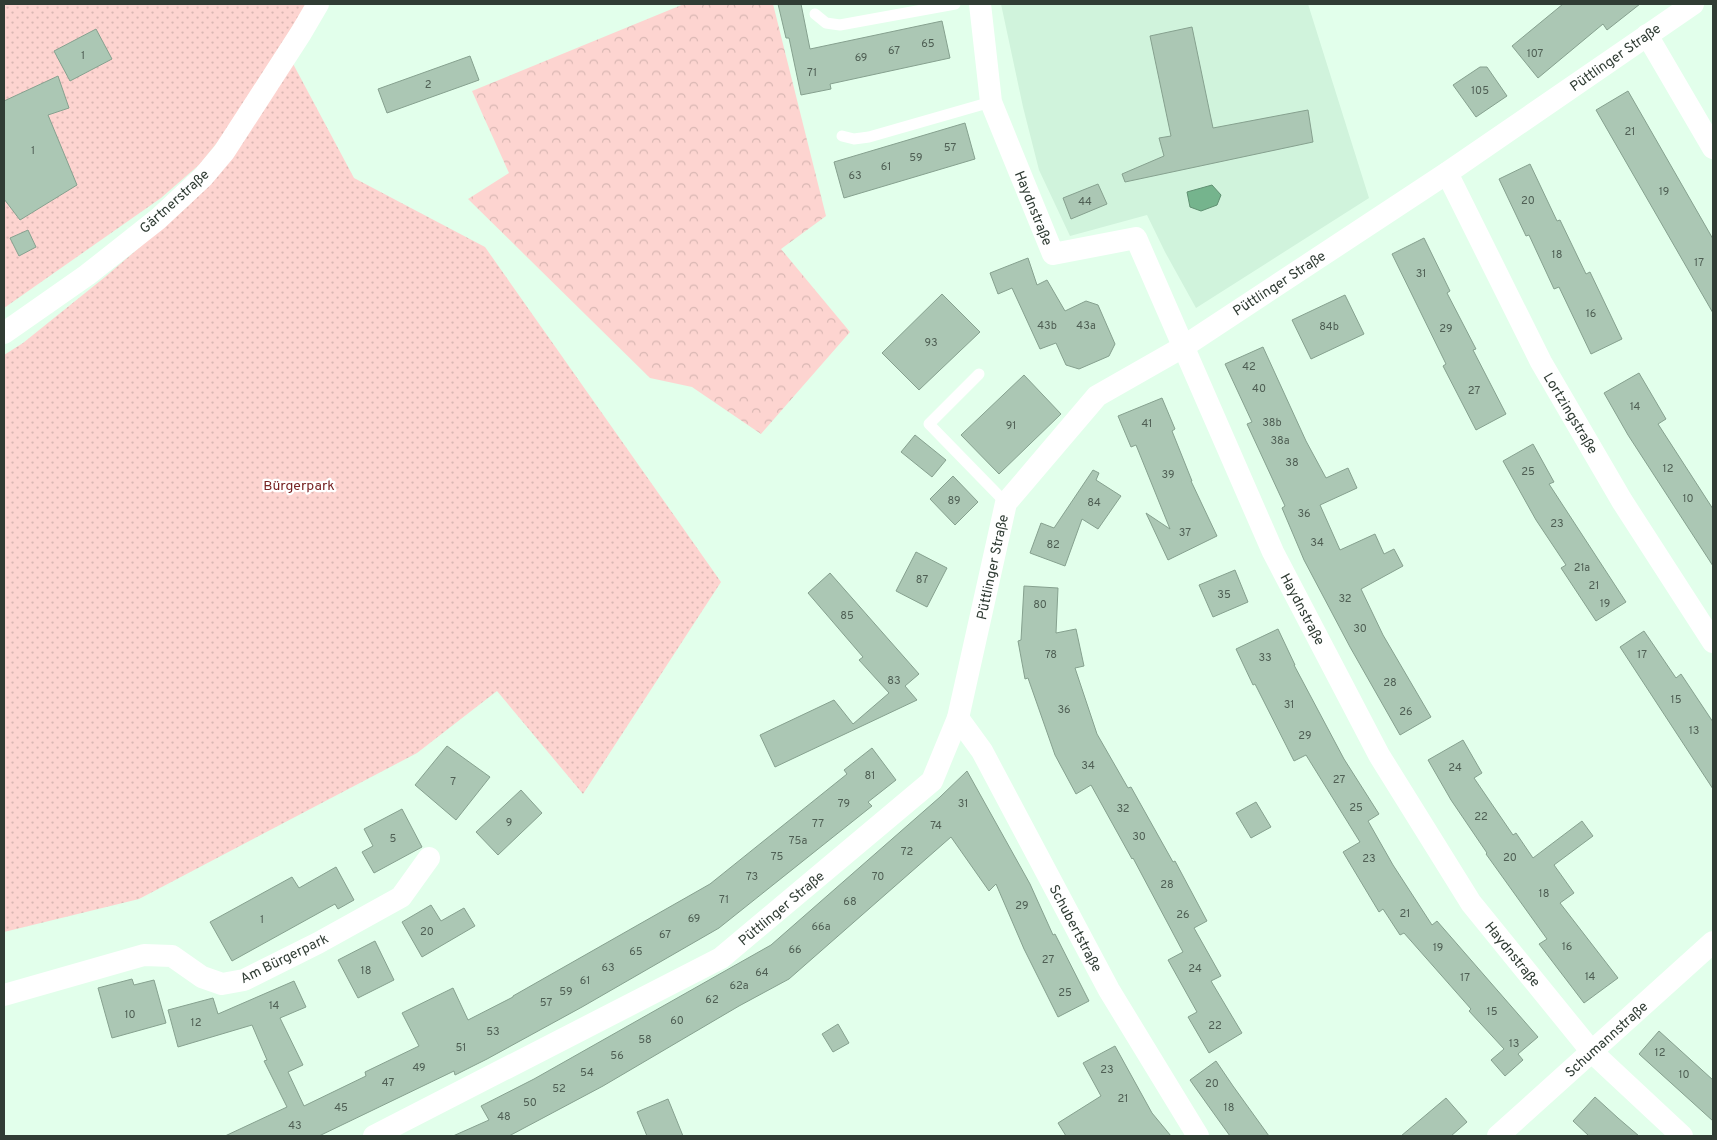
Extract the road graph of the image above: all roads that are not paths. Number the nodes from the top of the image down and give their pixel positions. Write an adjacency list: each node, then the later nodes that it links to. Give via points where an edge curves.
1 (318, 4): 11 (street, Gärtnerstraße, via 224,152 204,177 88,275)
2 (955, 4): 5 (lane, via 840,26 826,23)
3 (980, 4): 7 (street, Haydnstraße)
4 (1692, 4): 6 (street, Püttlinger Straße)
5 (815, 14)
6 (1647, 35): 9 (street); 10 (street, Püttlinger Straße)
7 (991, 102): 8 (lane, via 869,137 854,139); 12 (street, Haydnstraße, via 1053,254 1136,238)
8 (842, 136)
9 (1713, 148)
10 (1447, 173): 12 (street, Püttlinger Straße); 15 (street, Lortzingstraße, via 1541,362 1622,501)
11 (4, 333)
12 (1182, 347): 14 (street, Püttlinger Straße, via 1098,396); 20 (street, Haydnstraße, via 1273,552 1379,755 1471,903)
13 (979, 374): 14 (lane, via 928,424)
14 (1006, 503): 16 (street, Püttlinger Straße)
15 (1713, 642)
16 (958, 718): 21 (street, Püttlinger Straße, via 932,781 721,958); 23 (street, Schubertstraße, via 982,751 1110,990)
17 (429, 858): 19 (street, Am Bürgerpark, via 401,897 244,980 222,984 202,977 172,956 144,954)
18 (1713, 942): 20 (street, Schumannstraße)
19 (4, 995)
20 (1592, 1052): 24 (street, Schumannstraße); 25 (street, Haydnstraße)
21 (402, 1130): 22 (street, Püttlinger Straße)
22 (374, 1136)
23 (1198, 1136)
24 (1498, 1136)
25 (1682, 1136)

